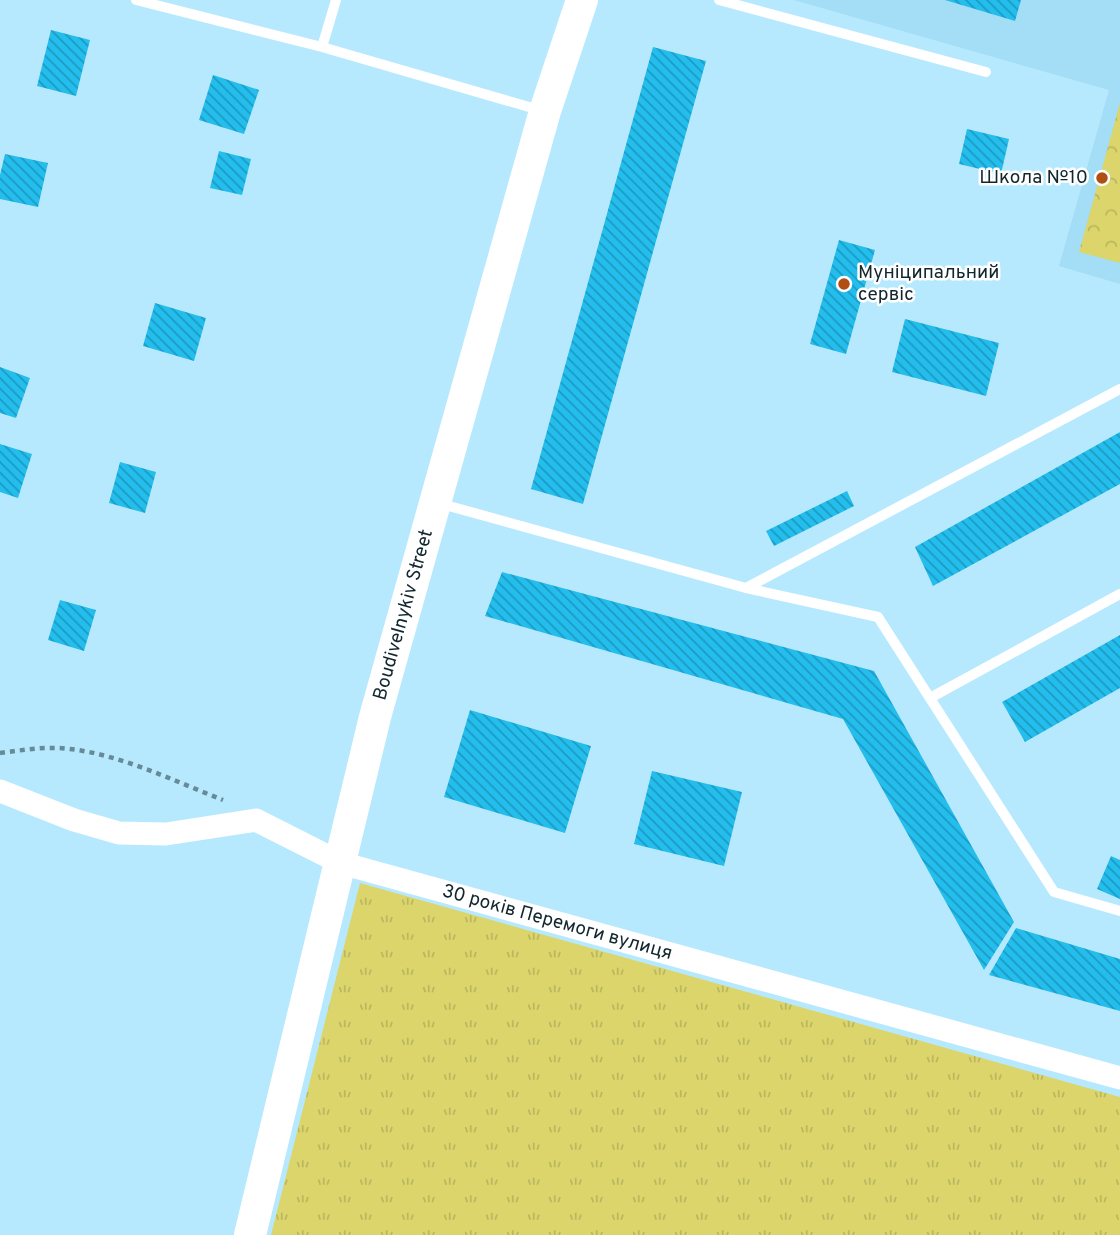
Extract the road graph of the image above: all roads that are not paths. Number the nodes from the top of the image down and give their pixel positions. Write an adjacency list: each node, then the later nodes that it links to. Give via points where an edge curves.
1 (136, 0): 5 (lane)
2 (336, 0): 5 (lane)
3 (582, 0): 7 (street, Boudivelnykiv Street)
4 (719, 0): 6 (lane)
5 (322, 47): 7 (lane)
6 (986, 72)
7 (545, 111): 9 (street, Boudivelnykiv Street)
8 (1120, 389): 10 (lane)
9 (437, 503): 10 (lane); 14 (street, Boudivelnykiv Street, via 375,717)
10 (746, 588): 12 (lane, via 878,617)
11 (1120, 594): 12 (lane)
12 (930, 698): 15 (lane, via 1054,892)
13 (0, 790): 14 (street, 30 років Перемоги вулиця, via 119,833 166,834 256,820)
14 (341, 863): 16 (street, 30 років Перемоги вулиця); 17 (street, Boudivelnykiv Street)
15 (1120, 911)
16 (1120, 1078)
17 (250, 1235)

